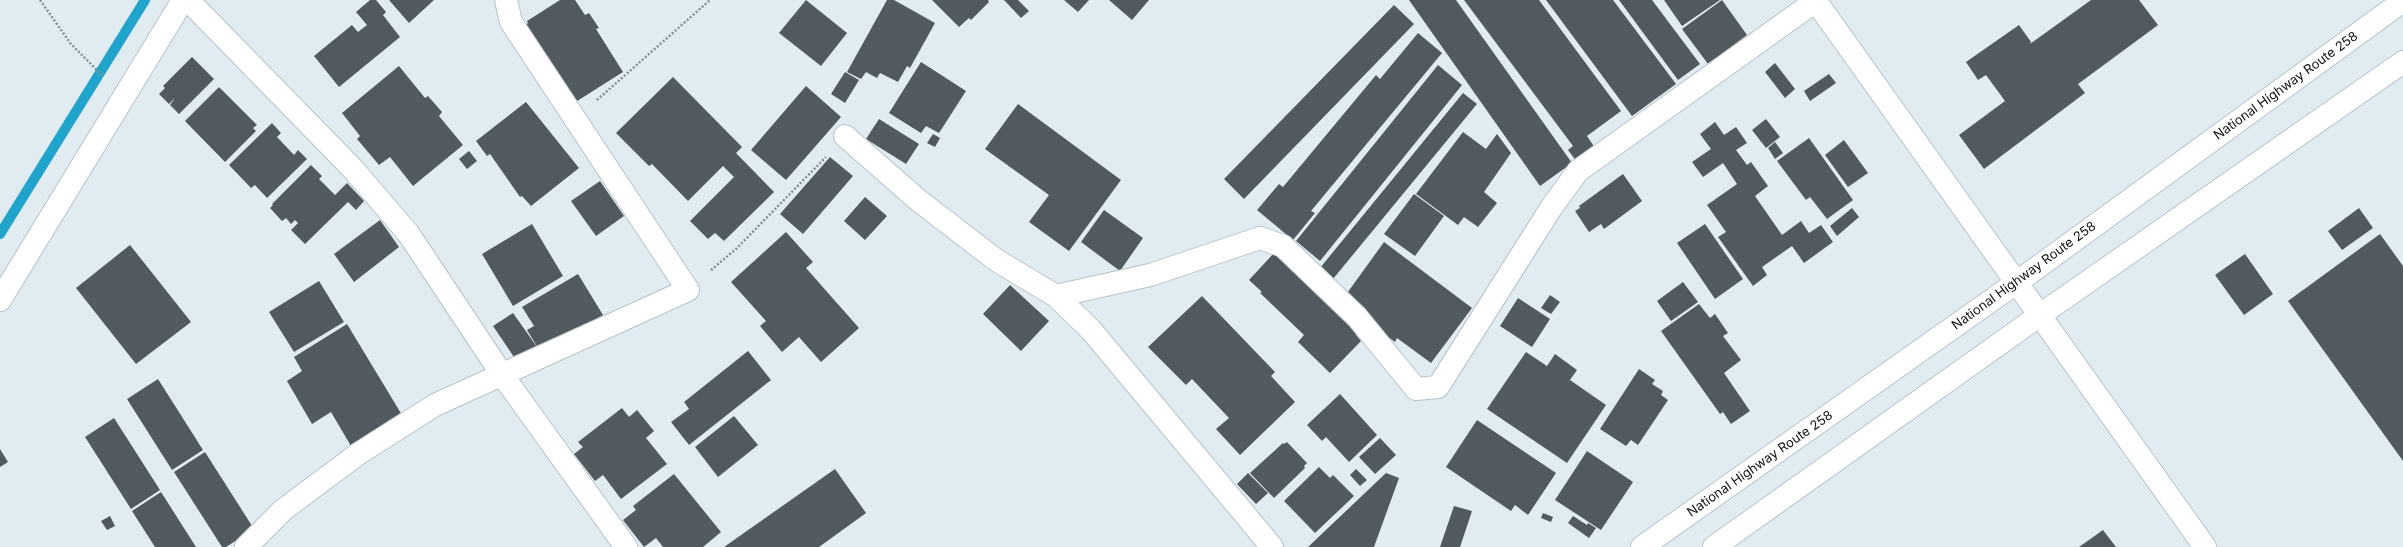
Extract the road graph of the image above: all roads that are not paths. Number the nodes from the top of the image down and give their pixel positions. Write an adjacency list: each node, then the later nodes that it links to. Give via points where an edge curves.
1 (183, 0): 10 (main road)
2 (188, 0): 12 (main road, via 352,168 408,233)
3 (506, 0): 12 (main road, via 511,22 688,290)
4 (1816, 0): 8 (main road); 9 (main road, via 1578,171 1551,208 1438,387 1416,389 1357,317 1283,246 1260,238 1150,275)
5 (2403, 1): 8 (main road, National Highway Route 258)
6 (2403, 62): 11 (main road)
7 (845, 136): 9 (main road, via 918,200 996,260)
8 (2016, 283): 11 (main road); 16 (main road, National Highway Route 258)
9 (1056, 296): 15 (main road, via 1091,330)
10 (0, 300)
11 (2040, 315): 17 (main road); 18 (main road)
12 (503, 376): 13 (main road, via 435,406 358,454 283,510); 14 (main road)
13 (246, 547)
14 (626, 547)
15 (1272, 547)
16 (1642, 547)
17 (1714, 547)
18 (2205, 547)

